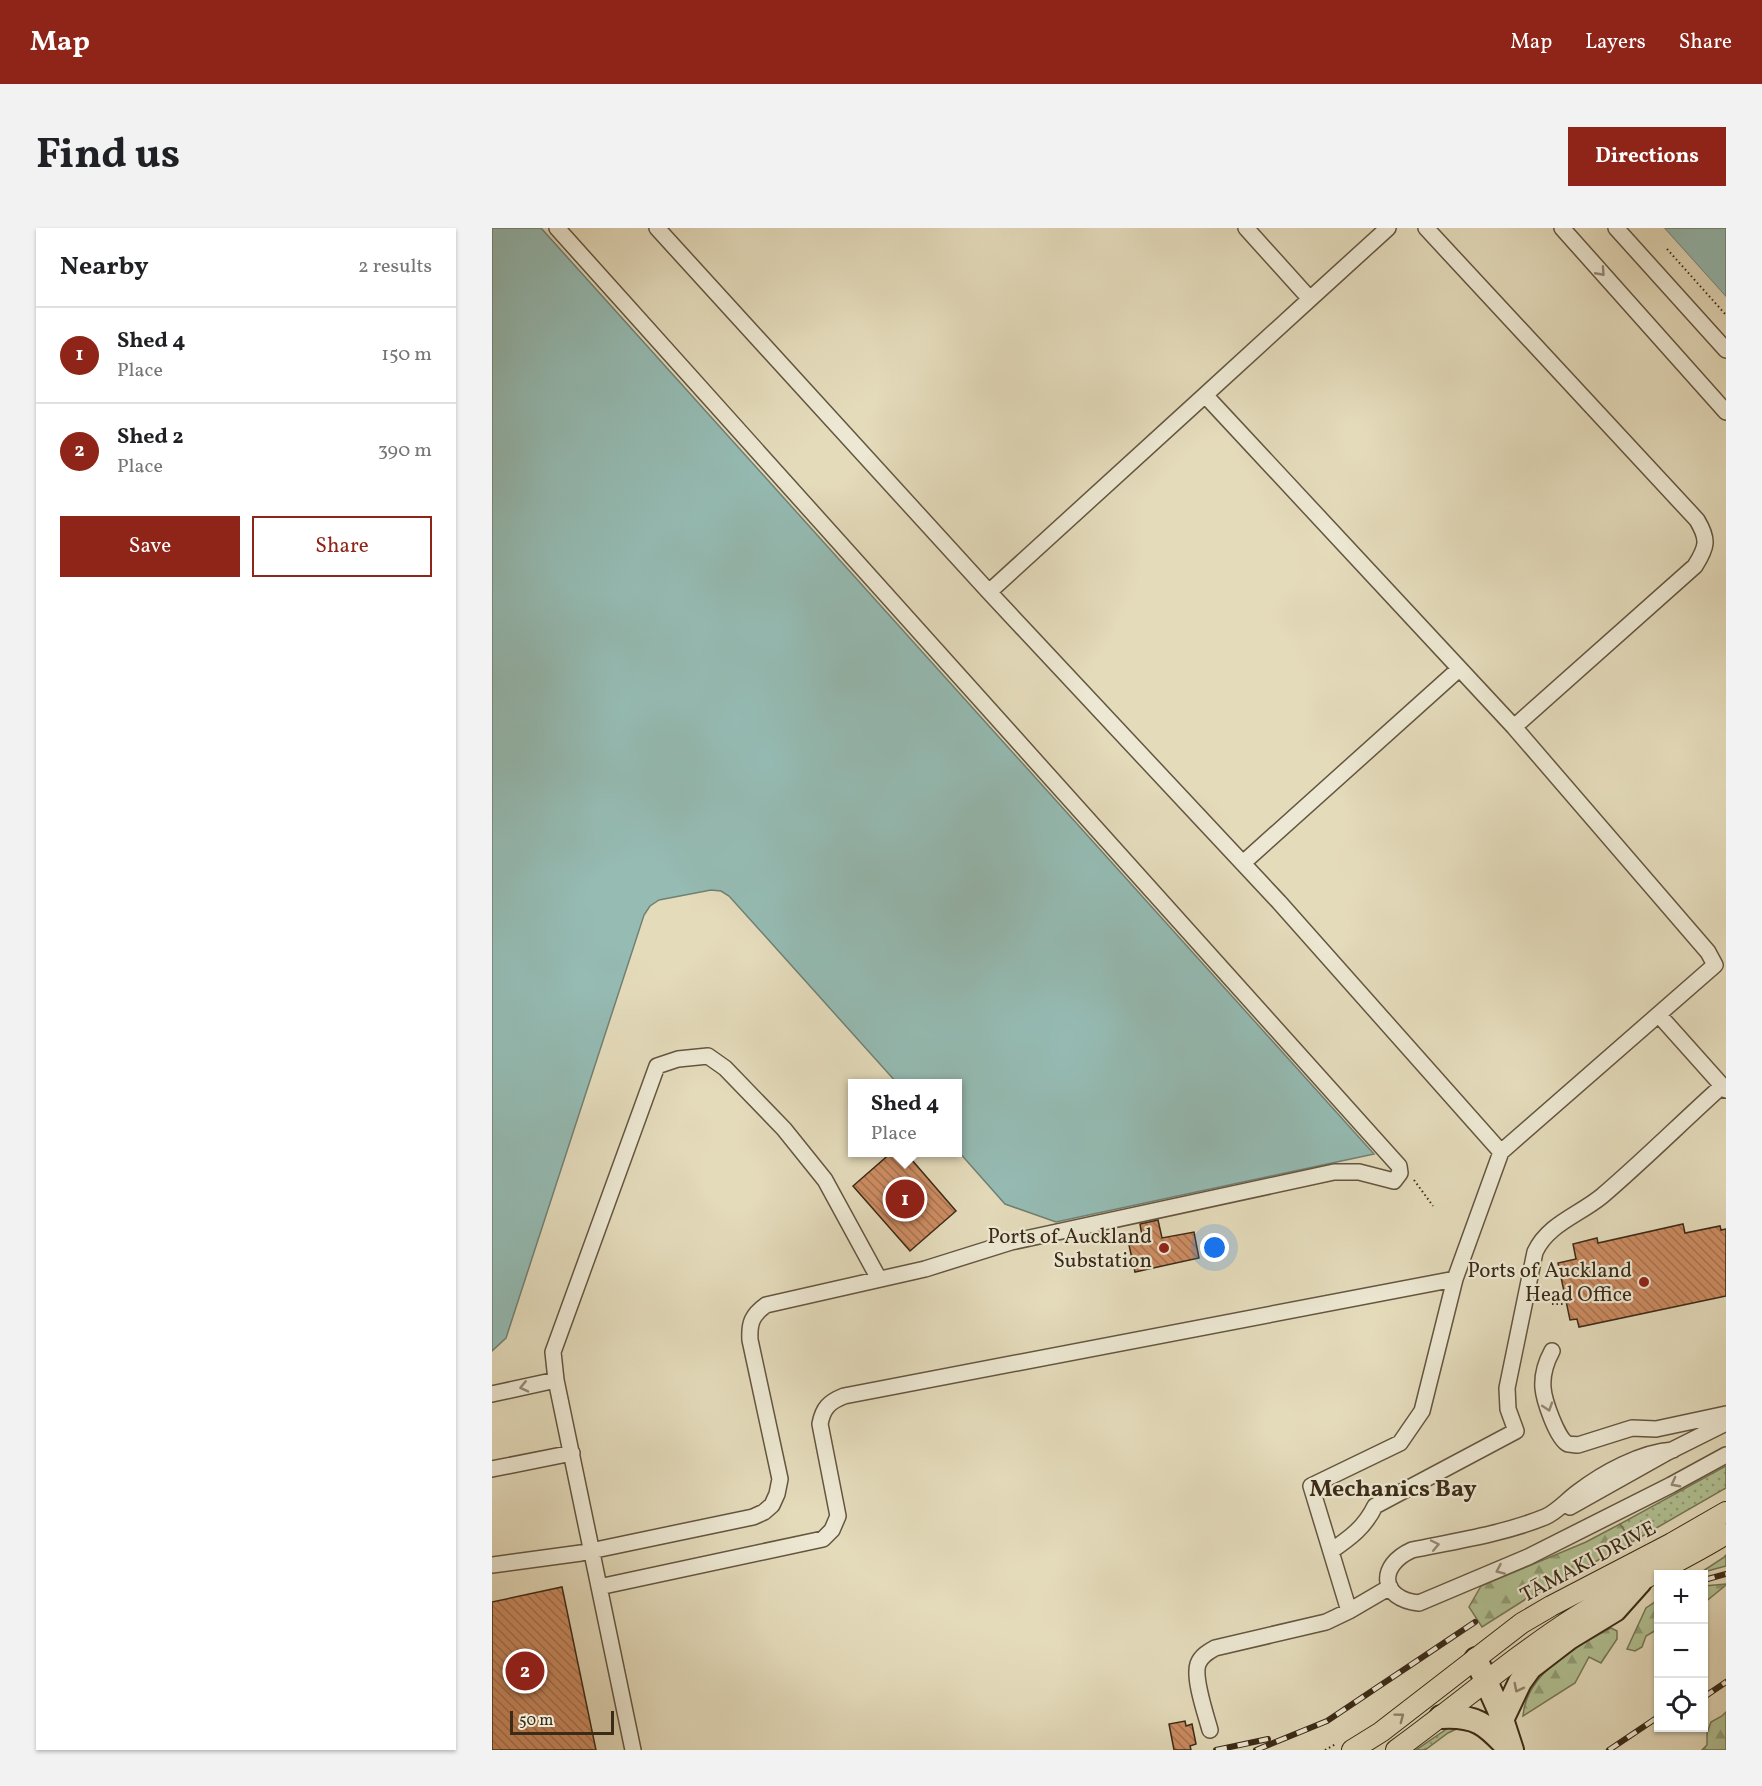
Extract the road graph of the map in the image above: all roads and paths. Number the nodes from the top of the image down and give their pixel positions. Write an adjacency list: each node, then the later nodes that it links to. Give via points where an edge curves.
1 (557, 228): 24 (street, via 1398,1166)
2 (657, 228): 16 (street)
3 (1246, 228): 10 (street)
4 (1388, 228): 10 (street)
5 (1426, 228): 18 (street, via 1697,520 1705,534 1703,552 1695,567)
6 (1562, 228): 15 (street, one-way to 15)
7 (1616, 228): 13 (street)
8 (1623, 228): 12 (street)
9 (1667, 249): 11 (path)
10 (1310, 299): 14 (street)
11 (1726, 315)
12 (1726, 341)
13 (1726, 350)
14 (1205, 394): 16 (street); 17 (street)
15 (1726, 412)
16 (989, 592): 19 (street)
17 (1459, 669): 18 (street); 19 (street)
18 (1514, 727): 20 (street)
19 (1243, 863): 23 (street)
20 (1720, 966): 21 (street)
21 (1659, 1015): 22 (street); 23 (street)
22 (1724, 1088): 41 (street, via 1600,1197 1540,1240 1507,1388 1508,1409 1516,1431 1375,1506 1368,1521)
23 (1501, 1152): 27 (street)
24 (1400, 1173): 25 (path, via 1411,1175); 26 (street, via 1395,1181 1365,1173 1334,1172 1011,1242 926,1269)
25 (1433, 1206)
26 (879, 1279): 31 (street, via 825,1180 784,1129 725,1068 708,1056 678,1059 657,1066 554,1352); 40 (street, via 766,1305 751,1320 750,1340 780,1479 772,1505 764,1512 730,1522)
27 (1455, 1279): 41 (street, via 1422,1411 1401,1443 1311,1486); 44 (street, via 844,1396 830,1402 820,1424 838,1516 823,1539)
28 (1552, 1304): 29 (path)
29 (1563, 1305)
30 (1552, 1351): 33 (street, one-way to 33, via 1544,1370 1543,1388 1552,1419 1569,1444 1578,1445 1632,1428 1656,1429)
31 (555, 1380): 32 (street, one-way to 32); 35 (street)
32 (492, 1394)
33 (1726, 1414)
34 (1726, 1423): 45 (street, one-way to 34, via 1389,1571 1401,1555 1548,1515 1583,1488 1632,1460 1672,1450)
35 (572, 1453): 37 (street); 40 (street)
36 (1726, 1455): 45 (street, one-way to 45, via 1528,1557 1419,1603 1398,1598)
37 (492, 1469)
38 (1726, 1512): 47 (main road, TĀMAKI DRIVE, via 1522,1623)
39 (1726, 1534): 43 (main road, TĀMAKI DRIVE)
40 (592, 1551): 42 (street); 44 (street)
41 (1331, 1551): 46 (street)
42 (492, 1565)
43 (1640, 1582): 48 (main road, TĀMAKI DRIVE, via 1578,1616); 50 (highway, one-way to 50, via 1615,1610 1530,1668)
44 (599, 1587): 52 (street)
45 (1390, 1587): 46 (street)
46 (1349, 1611): 51 (street, via 1326,1622 1208,1652 1197,1672)
47 (1476, 1659): 48 (highway); 53 (main road, TĀMAKI DRIVE, one-way to 47)
48 (1487, 1681): 49 (main road, TĀMAKI DRIVE); 50 (highway)
49 (1440, 1717): 50 (highway, via 1460,1716); 54 (main road, TĀMAKI DRIVE)
50 (1500, 1726): 55 (highway)
51 (1210, 1730)
52 (633, 1750)
53 (1352, 1750)
54 (1396, 1750)
55 (1511, 1750)

